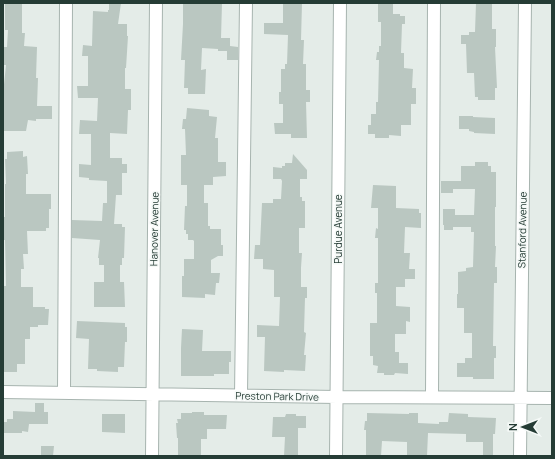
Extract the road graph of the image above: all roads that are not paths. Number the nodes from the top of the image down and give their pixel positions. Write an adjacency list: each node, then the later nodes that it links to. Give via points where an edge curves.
1 (66, 3): 8 (street)
2 (156, 3): 9 (street, Hanover Avenue)
3 (246, 3): 10 (street)
4 (340, 3): 11 (street, Purdue Avenue)
5 (434, 3): 12 (street)
6 (525, 3): 13 (street, Stanford Avenue)
7 (3, 392): 8 (street, Preston Park Drive)
8 (64, 393): 9 (street, Preston Park Drive)
9 (152, 395): 10 (street, Preston Park Drive); 15 (street, Hanover Avenue)
10 (241, 395): 11 (street, Preston Park Drive)
11 (337, 397): 12 (street, Preston Park Drive); 16 (street, Purdue Avenue)
12 (432, 397): 13 (street, Preston Park Drive)
13 (520, 398): 14 (street, Preston Park Drive); 17 (street, Stanford Avenue)
14 (552, 398)
15 (152, 456)
16 (336, 456)
17 (520, 456)

